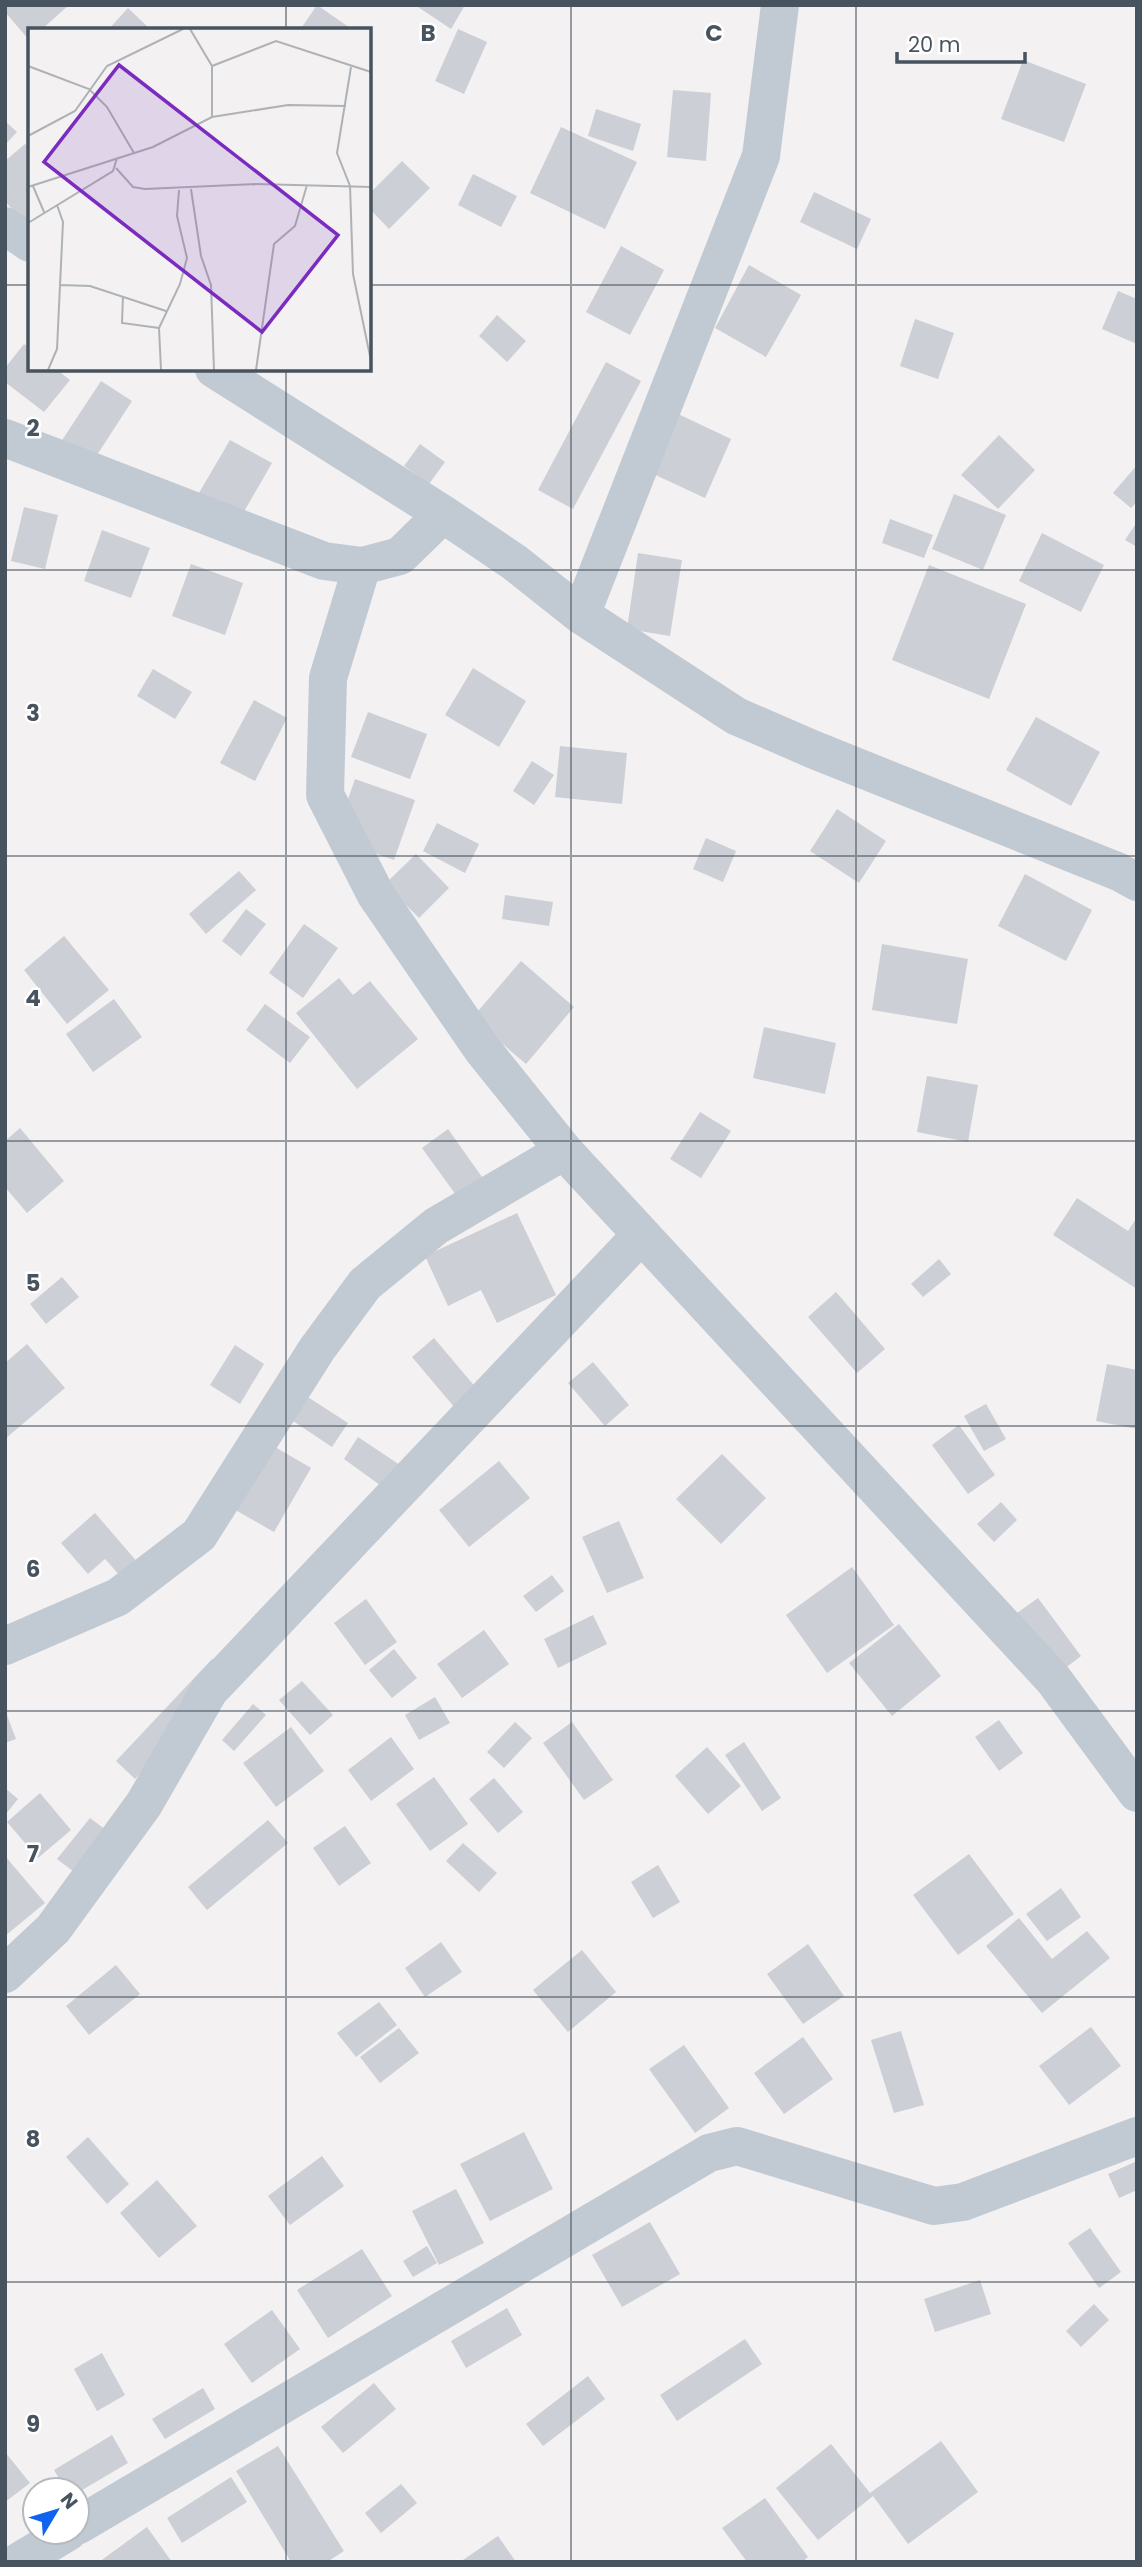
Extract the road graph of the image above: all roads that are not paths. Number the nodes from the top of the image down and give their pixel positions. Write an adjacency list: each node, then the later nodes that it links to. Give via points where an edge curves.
1 (780, 5): 8 (street, via 761,156)
2 (5, 226): 3 (street)
3 (28, 242)
4 (217, 371): 6 (street)
5 (5, 438): 7 (street, via 324,561)
6 (443, 514): 7 (street, via 400,556); 8 (street)
7 (362, 566): 10 (street, via 328,678 325,795 376,895 482,1049)
8 (581, 615): 9 (street, via 736,716)
9 (1137, 882)
10 (564, 1151): 11 (street); 12 (street, via 436,1226 365,1284 317,1349 198,1535 118,1597)
11 (641, 1235): 13 (street, via 1053,1679); 14 (street, via 209,1691 144,1804 53,1929)
12 (5, 1646)
13 (1137, 1793)
14 (5, 1974)
15 (1137, 2136): 16 (street, via 962,2203 934,2206 737,2146 709,2153)
16 (91, 2518)
17 (45, 2546): 18 (street)
18 (18, 2562)

